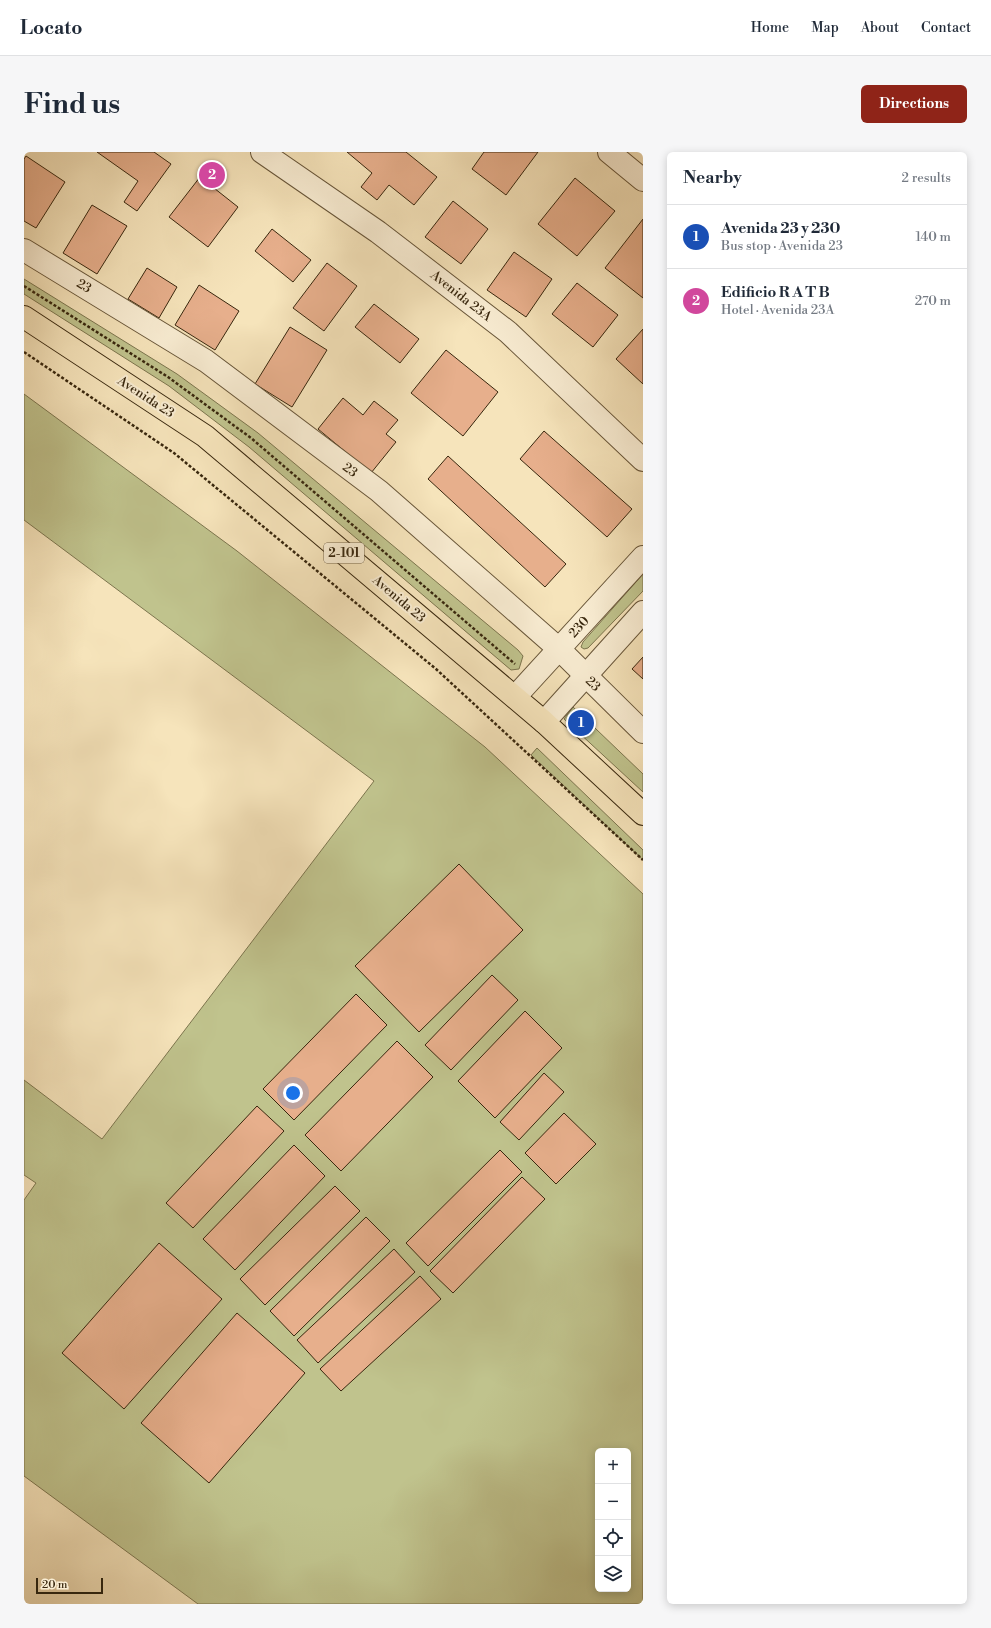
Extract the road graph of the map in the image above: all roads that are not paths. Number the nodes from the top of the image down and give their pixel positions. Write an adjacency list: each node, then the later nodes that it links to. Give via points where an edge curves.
1 (262, 152): 6 (street, Avenida 23A, via 378,232 508,332)
2 (609, 152): 3 (street)
3 (643, 180)
4 (24, 250): 9 (street, 23, via 206,361 379,491)
5 (24, 317): 11 (main road, Avenida 23 / 2-101, via 205,436)
6 (643, 460)
7 (643, 556): 9 (street, 230)
8 (643, 612): 10 (street)
9 (559, 649): 10 (street, 23); 11 (street, 230)
10 (584, 675): 12 (street); 13 (street, 23)
11 (515, 698): 12 (main road, Avenida 23 / 2-101)
12 (544, 722): 14 (main road, Avenida 23 / 2-101)
13 (643, 732)
14 (643, 814)

